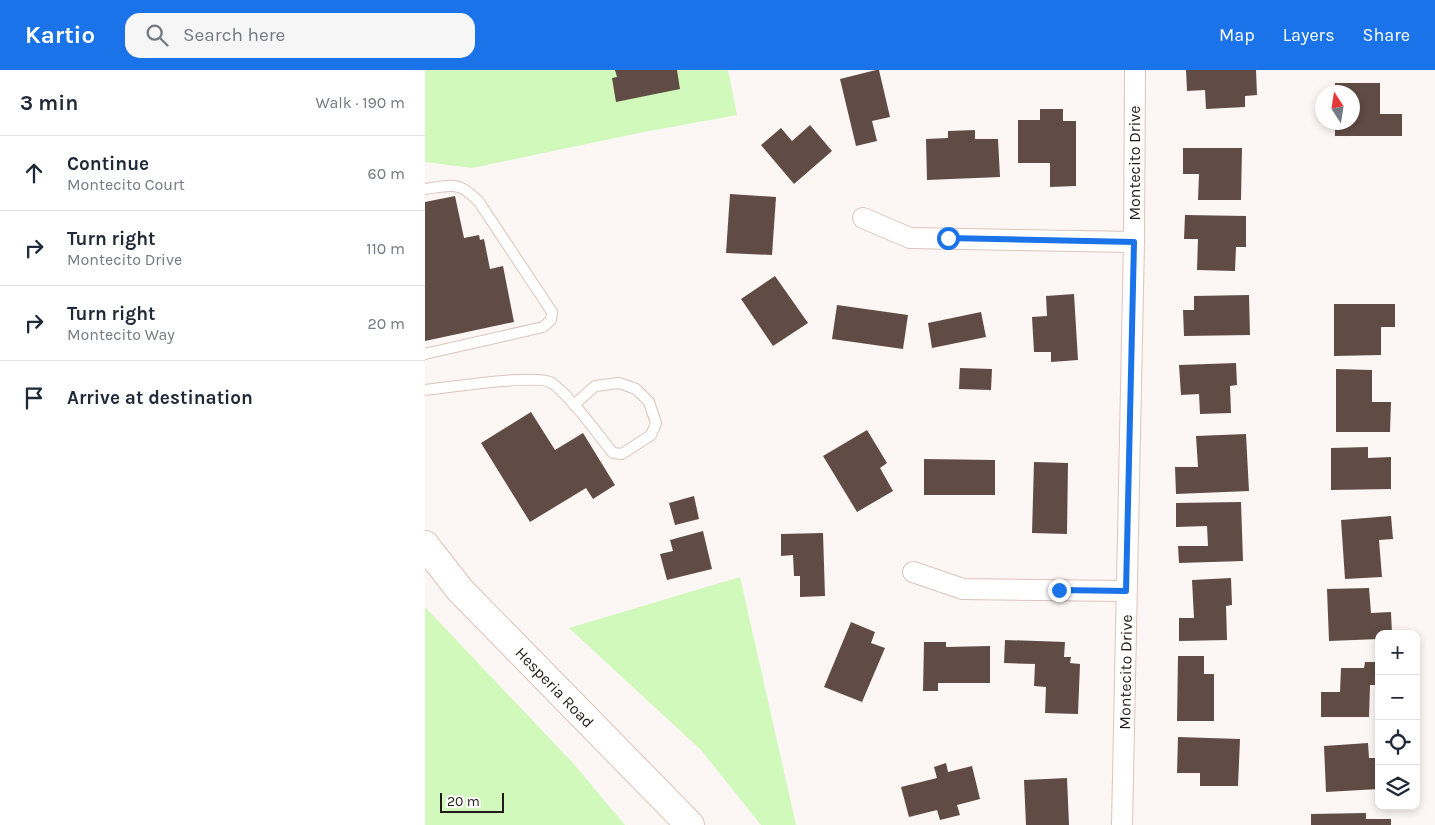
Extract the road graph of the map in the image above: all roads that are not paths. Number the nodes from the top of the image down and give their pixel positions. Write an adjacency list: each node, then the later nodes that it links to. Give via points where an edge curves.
1 (1135, 70): 4 (street, Montecito Drive)
2 (425, 189): 5 (lane, via 451,185 466,189 479,202 552,312 551,320 543,327)
3 (863, 218): 4 (street, via 910,238)
4 (1134, 242): 10 (street, Montecito Drive)
5 (425, 354)
6 (425, 390): 7 (lane, via 528,379 550,382)
7 (574, 405): 7 (lane, via 613,453 622,454 651,435 656,424 649,402 636,389 619,383 595,386)
8 (425, 545): 11 (main road, Hesperia Road, via 460,590)
9 (913, 572): 10 (street, via 963,588)
10 (1126, 591): 12 (street, Montecito Drive)
11 (690, 825)
12 (1122, 825)

